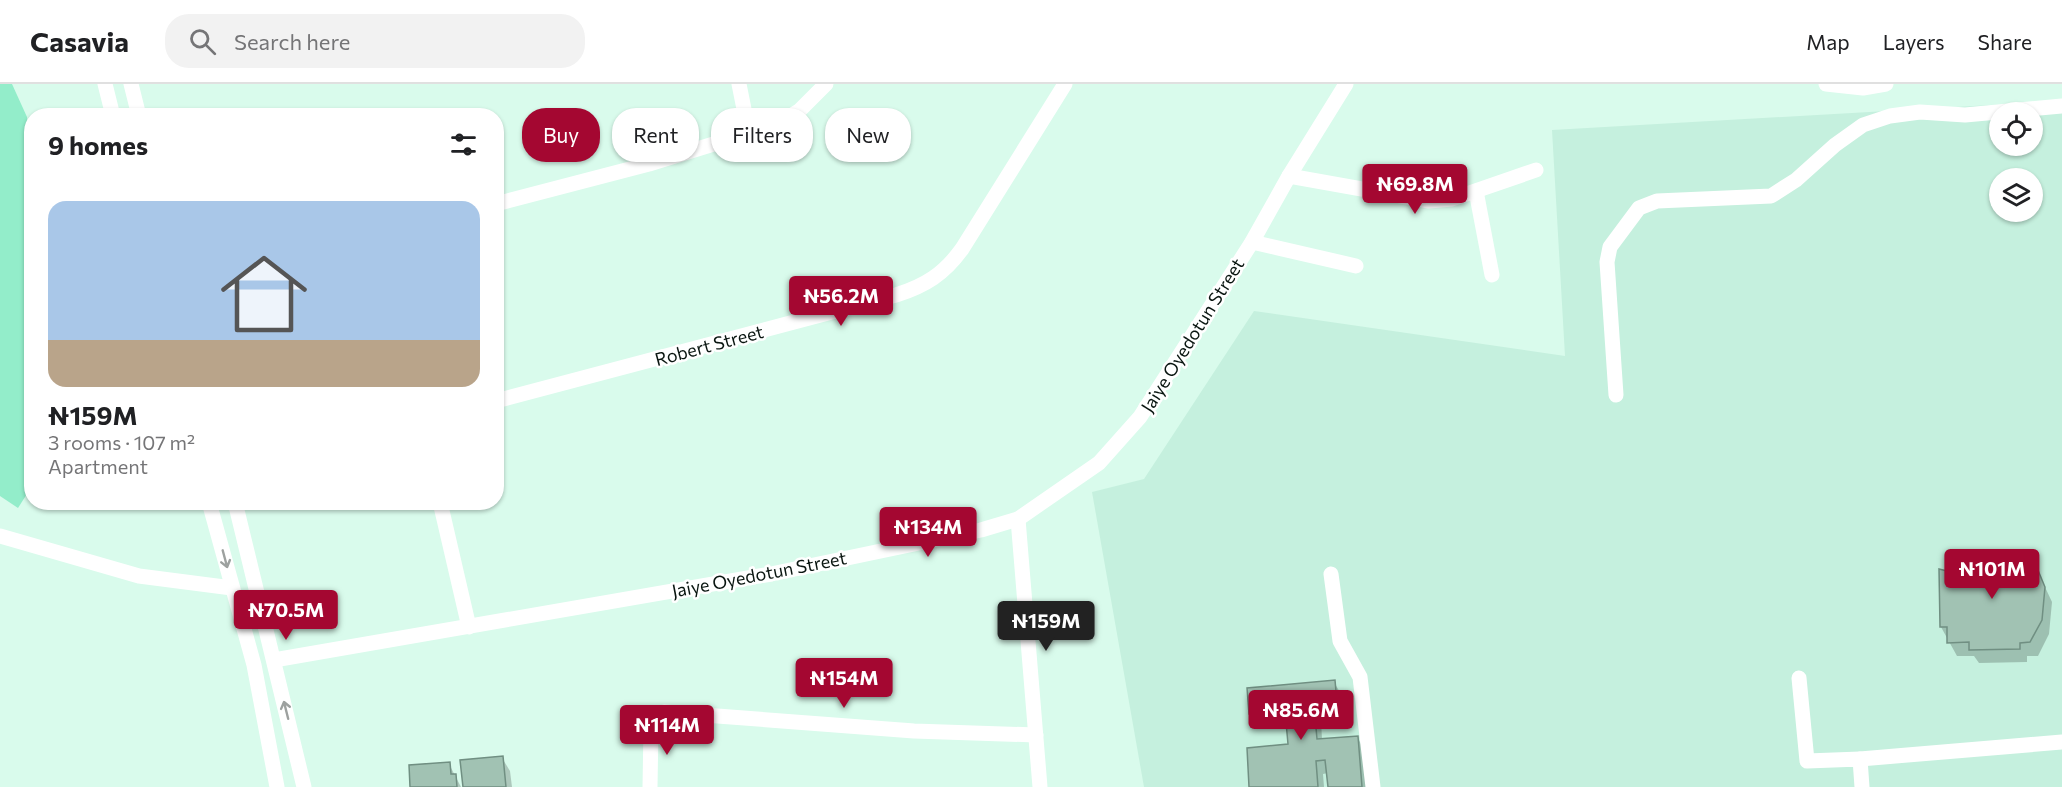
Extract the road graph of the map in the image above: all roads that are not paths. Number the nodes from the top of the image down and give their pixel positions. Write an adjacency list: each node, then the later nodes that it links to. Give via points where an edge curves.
1 (105, 84): 10 (street)
2 (131, 84): 11 (street)
3 (739, 84): 12 (street)
4 (826, 84): 13 (street)
5 (1065, 84): 23 (street, Robert Street, via 962,249 942,274 928,283 896,295)
6 (1346, 84): 16 (street, Jaiye Oyedotun Street)
7 (1826, 84): 8 (street)
8 (1886, 84)
9 (2062, 106): 22 (street, via 1890,116 1863,125 1771,196 1657,201 1639,208 1610,247 1606,262)
10 (111, 108)
11 (137, 108)
12 (744, 108)
13 (802, 108)
14 (711, 145): 18 (street)
15 (1536, 170): 17 (street)
16 (1289, 176): 17 (street, via 1429,201 1452,199); 19 (street, Jaiye Oyedotun Street)
17 (1476, 190): 21 (street)
18 (504, 202)
19 (1252, 242): 20 (street); 27 (street, Jaiye Oyedotun Street, via 1140,417 1099,463)
20 (1356, 266)
21 (1492, 274)
22 (1616, 395)
23 (504, 399)
24 (211, 510): 30 (street, one-way to 30)
25 (237, 510): 32 (street)
26 (442, 510): 31 (street)
27 (1018, 519): 31 (street, Jaiye Oyedotun Street, via 981,531 771,574); 34 (street)
28 (0, 536): 30 (street, via 140,576)
29 (1331, 574): 43 (street, via 1340,641 1360,677)
30 (232, 588): 37 (street, via 254,665)
31 (469, 627): 32 (street, Jaiye Oyedotun Street)
32 (274, 660): 36 (street, one-way to 32)
33 (1799, 678): 38 (street, via 1807,761)
34 (1036, 735): 41 (street, via 914,732 664,712 658,714 651,727); 42 (street)
35 (2062, 742): 38 (street)
36 (296, 749): 37 (street); 40 (street)
37 (272, 756): 39 (street)
38 (1860, 759): 44 (street)
39 (277, 787)
40 (304, 787)
41 (650, 787)
42 (1040, 787)
43 (1373, 787)
44 (1862, 787)

